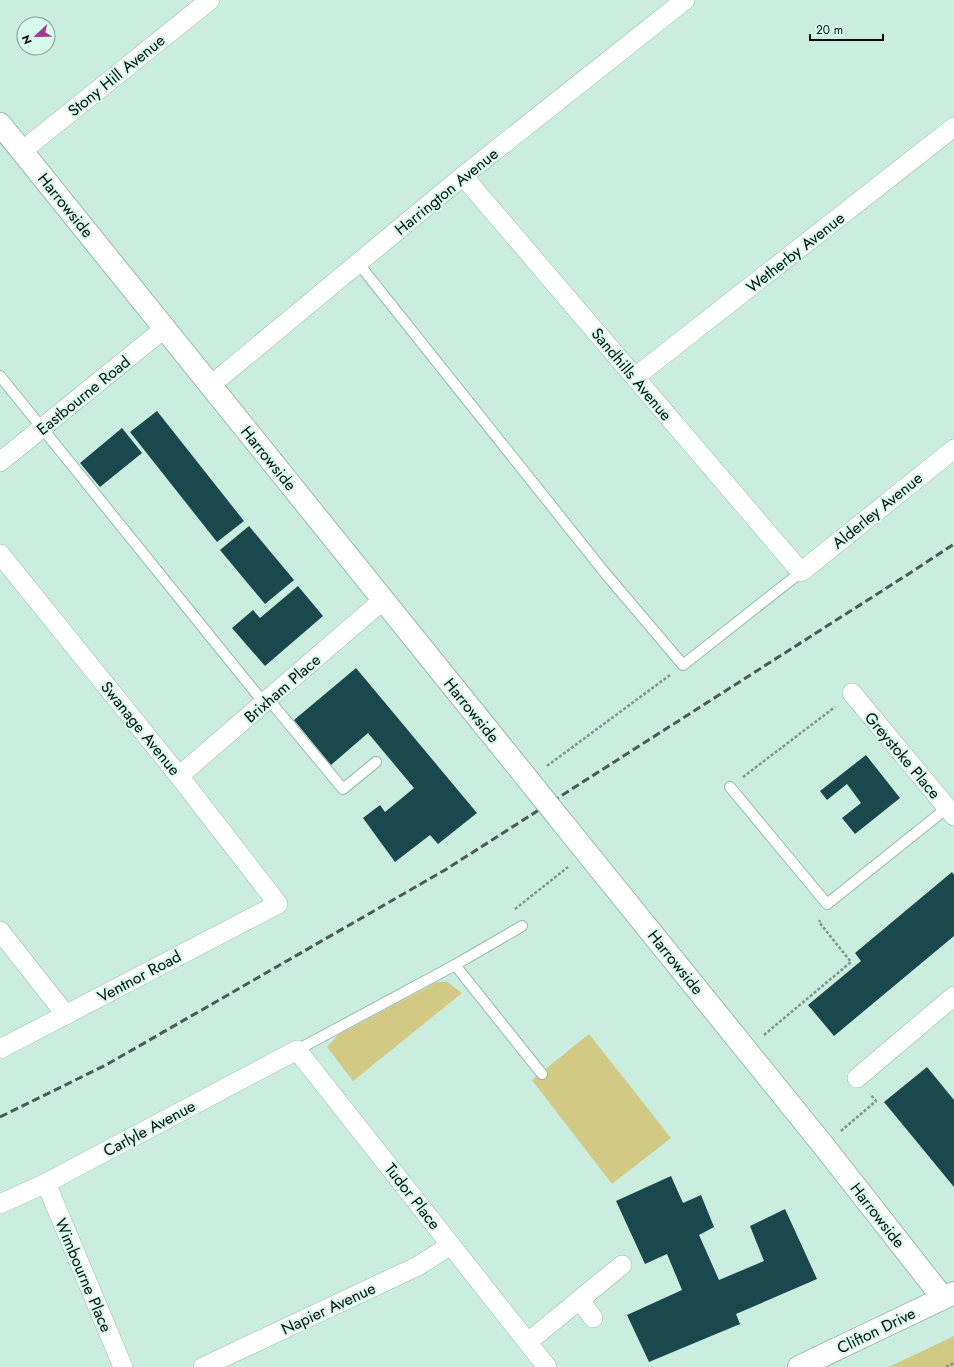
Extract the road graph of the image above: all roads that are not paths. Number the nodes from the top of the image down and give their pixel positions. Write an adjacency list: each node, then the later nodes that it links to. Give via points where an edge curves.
1 (210, 0): 5 (street, Stony Hill Avenue)
2 (685, 0): 6 (street, Harrington Avenue)
3 (0, 124): 5 (street, Harrowside)
4 (954, 126): 10 (street, Wetherby Avenue)
5 (22, 151): 8 (street, Harrowside)
6 (463, 176): 7 (street, Harrington Avenue); 10 (street, Sandhills Avenue)
7 (358, 264): 11 (street, Harrington Avenue); 16 (lane, via 605,573 683,665)
8 (165, 328): 11 (street, Harrowside); 12 (street, Eastbourne Road)
9 (0, 376): 12 (lane)
10 (635, 377): 16 (street, Sandhills Avenue)
11 (211, 385): 17 (street, Harrowside)
12 (42, 428): 14 (street, Eastbourne Road); 19 (lane)
13 (954, 449): 16 (street, Alderley Avenue)
14 (0, 462)
15 (0, 554): 21 (street, Swanage Avenue)
16 (801, 572)
17 (383, 600): 19 (street, Brixham Place); 38 (street, Harrowside, bridge, via 823,1145)
18 (852, 693): 23 (street, Greystoke Place)
19 (266, 702): 20 (lane, via 343,789); 21 (street, Brixham Place)
20 (376, 762)
21 (179, 776): 24 (street, Swanage Avenue)
22 (730, 787): 23 (lane, via 827,904)
23 (951, 812)
24 (278, 904): 29 (street, Ventnor Road)
25 (522, 926): 27 (lane)
26 (0, 931): 29 (street)
27 (455, 964): 31 (lane); 32 (lane)
28 (954, 996): 33 (street)
29 (66, 1015): 30 (street, Ventnor Road)
30 (0, 1049)
31 (297, 1050): 34 (street, Carlyle Avenue); 36 (street, Tudor Place)
32 (542, 1074)
33 (857, 1078)
34 (46, 1183): 35 (street, Carlyle Avenue); 42 (street, Wimbourne Place)
35 (0, 1204)
36 (451, 1244): 41 (street, Tudor Place); 43 (street, Napier Avenue, via 418,1266)
37 (622, 1264): 39 (street)
38 (949, 1295): 45 (street, Clifton Drive)
39 (580, 1300): 40 (street); 41 (street)
40 (593, 1318)
41 (528, 1342): 44 (street, Tudor Place)
42 (123, 1367)
43 (203, 1367)
44 (547, 1367)
45 (799, 1367)

